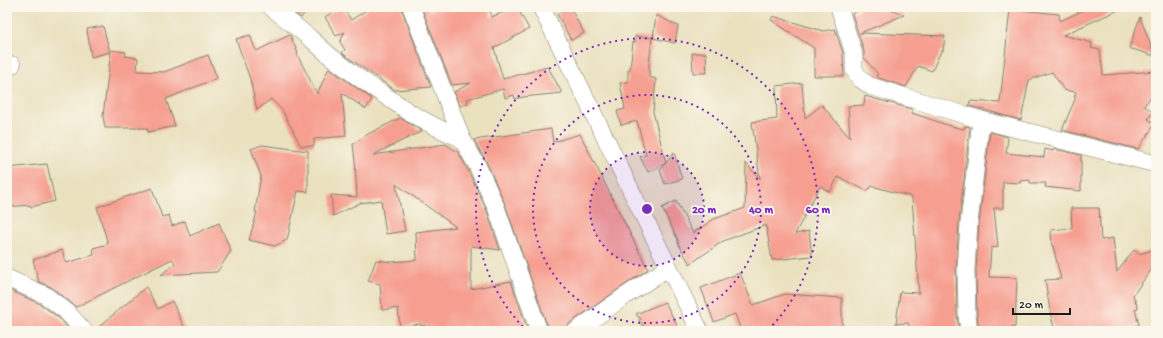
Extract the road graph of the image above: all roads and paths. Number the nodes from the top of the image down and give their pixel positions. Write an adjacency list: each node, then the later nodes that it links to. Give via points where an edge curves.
1 (271, 7): 6 (street, via 359,78 412,114)
2 (411, 7): 6 (street)
3 (542, 7): 8 (street)
4 (839, 7): 5 (street, via 854,54 854,69 859,78 870,86)
5 (981, 120): 7 (street); 14 (street, via 966,270)
6 (462, 139): 11 (street, via 496,207)
7 (1156, 164)
8 (669, 267): 12 (street); 13 (street)
9 (7, 278): 10 (street, via 45,295 66,311)
10 (84, 331)
11 (539, 331)
12 (576, 331)
13 (700, 331)
14 (968, 331)

